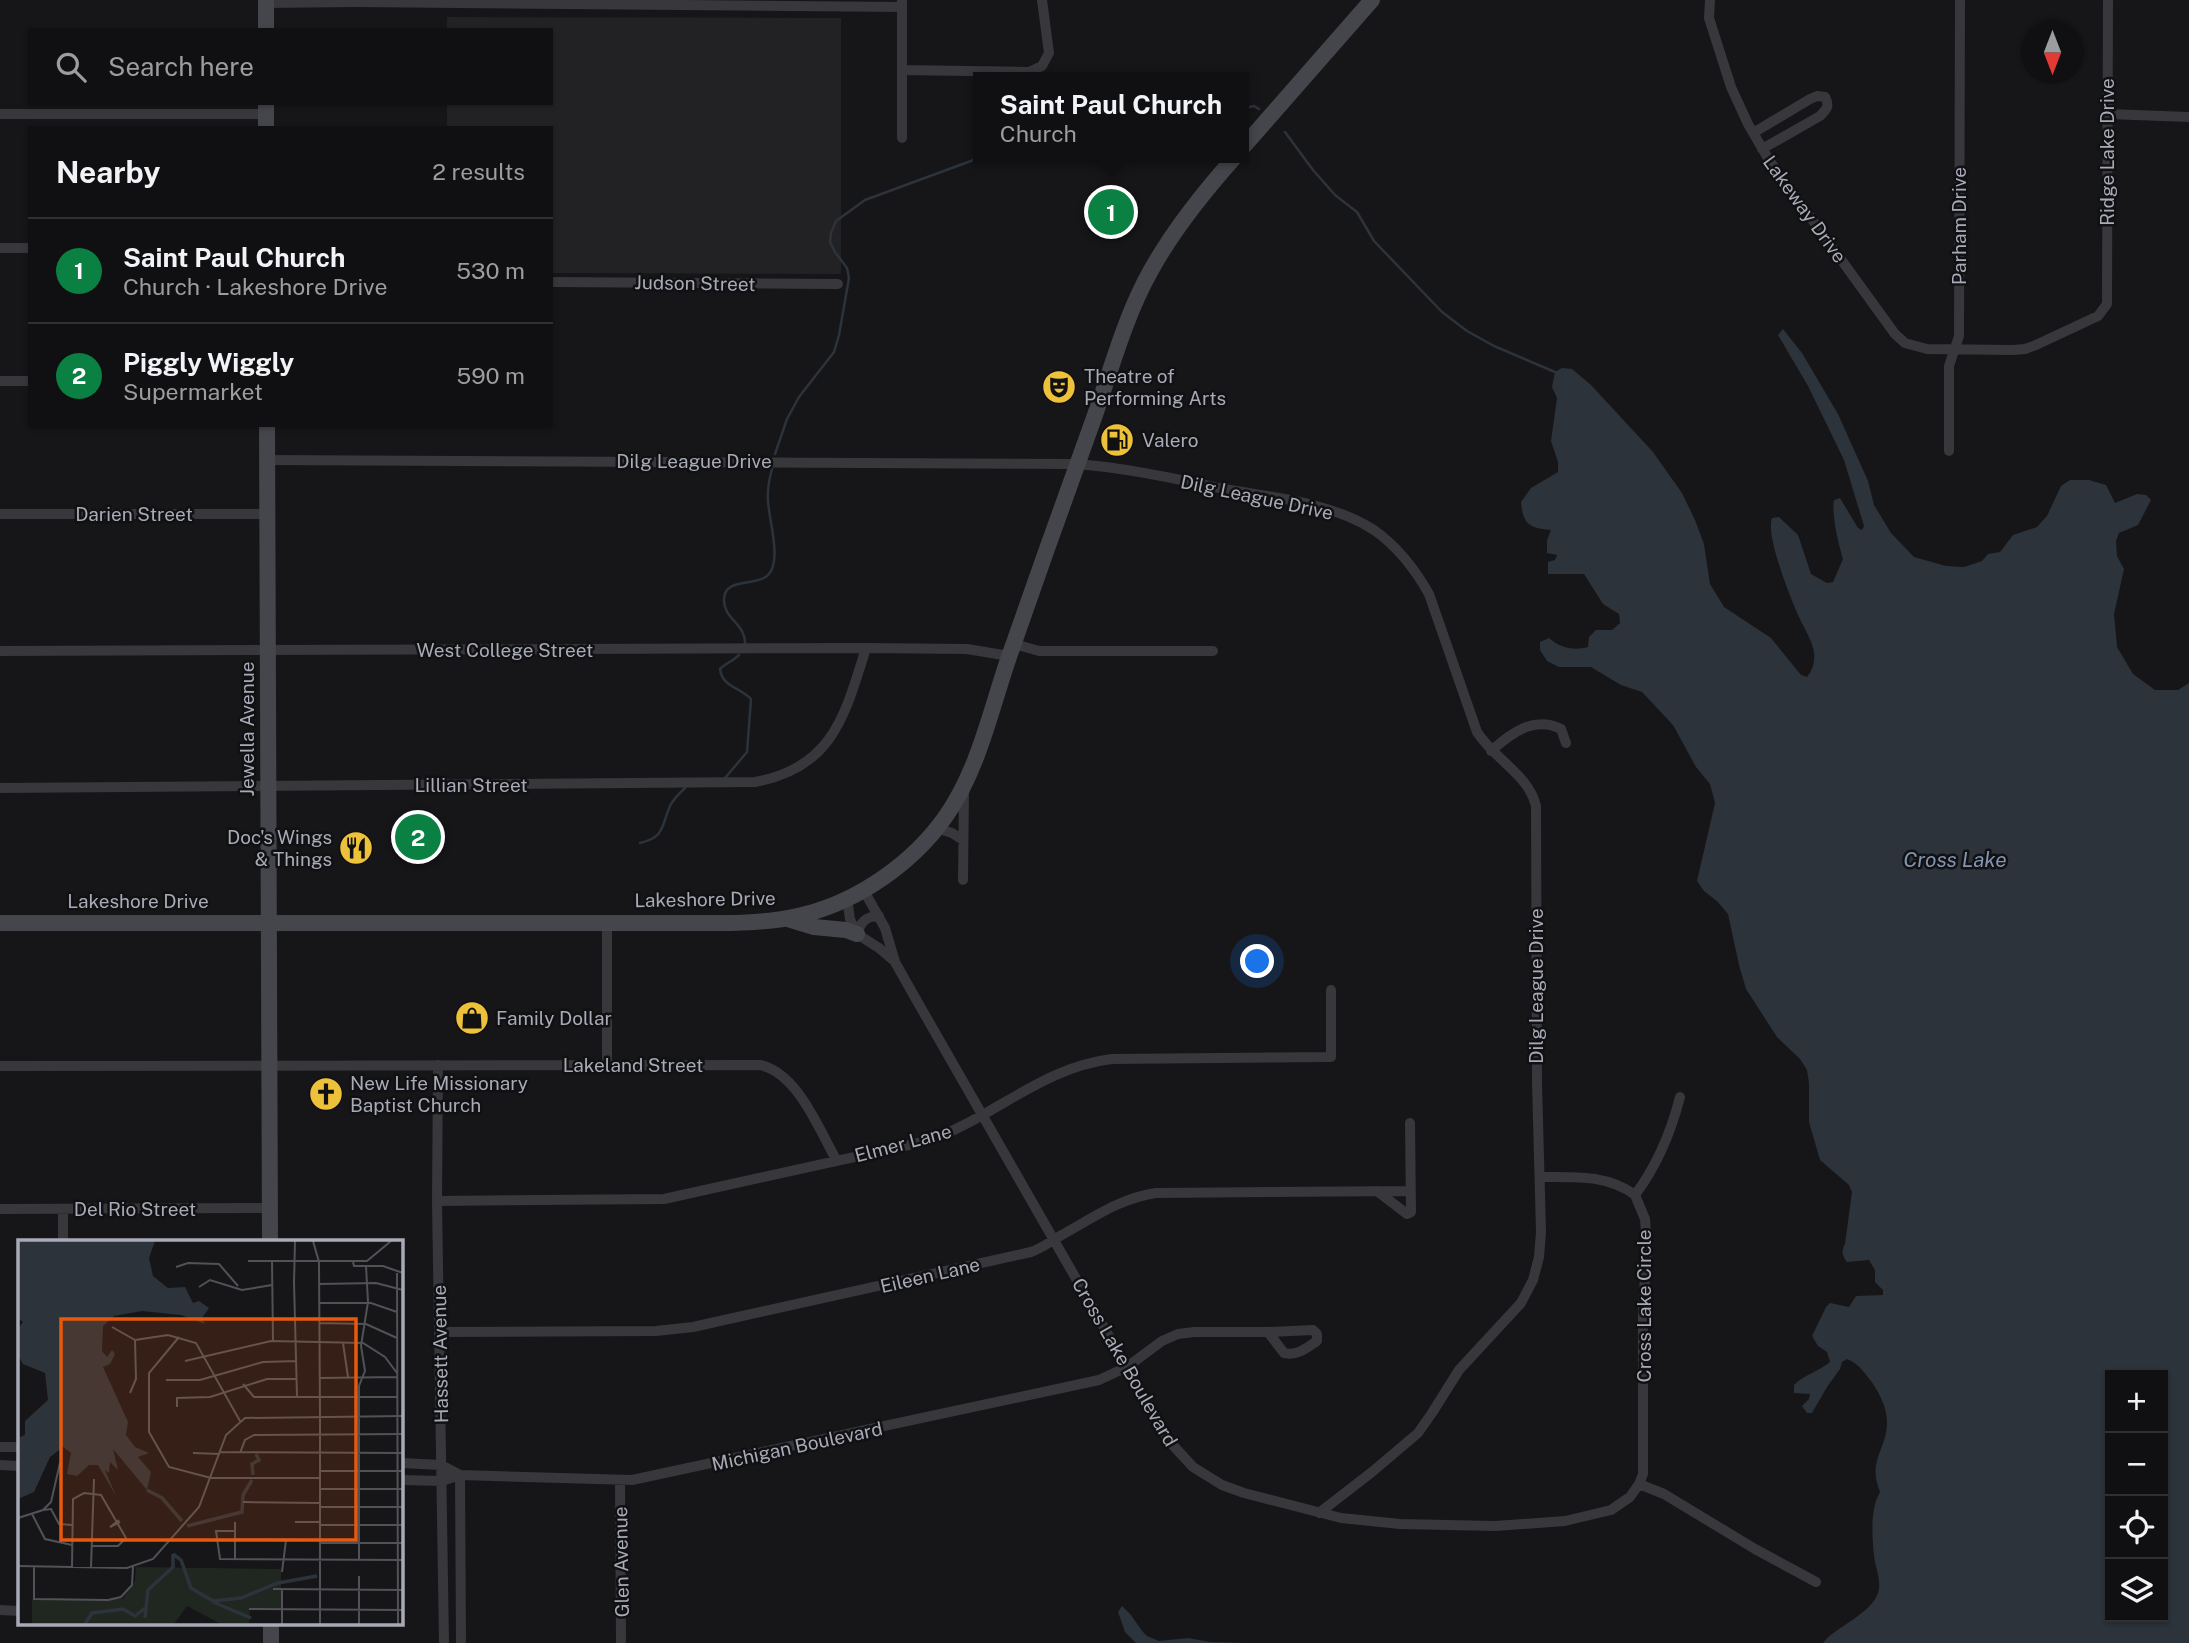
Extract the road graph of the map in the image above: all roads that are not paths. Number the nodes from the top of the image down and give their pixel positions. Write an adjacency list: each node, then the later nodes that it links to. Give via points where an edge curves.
1 (1042, 0): 10 (street, via 1049,53 1042,66 1029,72)
2 (1372, 0): 17 (main road)
3 (1710, 0): 15 (street, Lakeway Drive, via 1709,18 1731,87)
4 (1960, 0): 25 (street, Parham Drive, via 1959,336)
5 (2108, 0): 12 (street, Ridge Lake Drive)
6 (266, 2): 7 (street); 9 (main road)
7 (521, 2): 8 (street)
8 (902, 4): 10 (street)
9 (266, 28)
10 (902, 70): 16 (street)
11 (0, 114): 13 (street)
12 (2107, 114): 14 (street); 24 (street, Ridge Lake Drive)
13 (266, 115)
14 (2189, 117)
15 (1753, 133): 18 (street, Lakeway Drive); 18 (street, via 1810,99 1825,97 1827,109 1820,116)
16 (902, 138)
17 (1249, 140)
18 (1762, 149): 25 (street, Lakeway Drive, via 1895,334 1918,348)
19 (1230, 163): 31 (main road, Lakeshore Drive, via 1185,215 1145,282)
20 (0, 248): 21 (street)
21 (28, 248)
22 (553, 282): 23 (street, Judson Street)
23 (838, 284)
24 (2107, 304): 25 (street, Lakeway Drive, via 2098,316 2025,349)
25 (1953, 350): 29 (street, Parham Drive)
26 (0, 381): 27 (street)
27 (28, 381)
28 (267, 427): 30 (main road, Jewella Avenue)
29 (1949, 451)
30 (267, 460): 31 (street, Dilg League Drive); 33 (main road, Jewella Avenue)
31 (1077, 464): 36 (main road, Lakeshore Drive); 40 (street, Dilg League Drive, via 1314,506 1373,530 1405,558 1429,594 1471,719)
32 (0, 514): 33 (street, Darien Street)
33 (267, 514): 35 (main road, Jewella Avenue)
34 (866, 648): 35 (street, West College Street); 36 (street, West College Street); 42 (street, Lillian Street, via 832,738 805,764 771,779 739,784)
35 (268, 650): 38 (street, West College Street); 42 (main road, Jewella Avenue)
36 (1012, 650): 37 (street, West College Street); 41 (main road, Lakeshore Drive)
37 (1213, 650)
38 (0, 651)
39 (1566, 743): 40 (street, via 1561,729 1538,723 1518,730)
40 (1490, 751): 66 (street, Dilg League Drive, via 1526,782 1536,806)
41 (964, 785): 44 (main road, Lakeshore Drive); 45 (street)
42 (268, 787): 43 (street, Lillian Street); 51 (main road, Jewella Avenue)
43 (0, 788)
44 (936, 828): 45 (street); 47 (main road, Lakeshore Drive, via 902,864)
45 (963, 840): 46 (street)
46 (963, 880)
47 (863, 889): 48 (main road, Lakeshore Drive); 49 (street, Cross Lake Boulevard)
48 (847, 898): 50 (main road, Lakeshore Drive); 55 (street, via 850,919)
49 (879, 916): 54 (street, Cross Lake Boulevard); 55 (street, via 861,923)
50 (786, 918): 52 (main road, Lakeshore Drive, via 732,923); 55 (main road)
51 (268, 922): 52 (main road, Lakeshore Drive); 53 (main road, Lakeshore Drive); 58 (main road, Jewella Avenue)
52 (607, 922): 60 (street)
53 (0, 923)
54 (885, 928): 55 (street); 56 (street, Cross Lake Boulevard)
55 (862, 937): 56 (street, Cross Lake Boulevard)
56 (895, 962): 63 (street, Cross Lake Boulevard)
57 (1331, 990): 63 (street, Elmer Lane, via 1331,1057 1099,1060 1058,1073)
58 (269, 1065): 59 (street, Lakeland Street); 61 (street, Lakeland Street); 71 (main road, Jewella Avenue)
59 (438, 1065): 60 (street, Lakeland Street); 70 (street, Hassett Avenue)
60 (607, 1065): 65 (street, Lakeland Street, via 768,1067 797,1090)
61 (0, 1066)
62 (1680, 1097): 69 (street, via 1671,1127)
63 (983, 1115): 65 (street, Elmer Lane, via 927,1141); 76 (street, Cross Lake Boulevard)
64 (1410, 1124): 68 (street)
65 (837, 1161): 70 (street, Elmer Lane, via 664,1199)
66 (1540, 1177): 69 (street, via 1590,1178 1620,1185); 91 (street, Dilg League Drive, via 1539,1256 1521,1303 1458,1370 1418,1433)
67 (1377, 1191): 68 (street, Eileen Lane); 68 (street, via 1407,1214 1411,1212); 76 (street, Eileen Lane, via 1142,1195)
68 (1410, 1191)
69 (1635, 1195): 90 (street, Cross Lake Circle, via 1645,1219 1647,1245 1644,1449)
70 (437, 1201): 77 (street, Hassett Avenue)
71 (270, 1208): 73 (street, Del Rio Street); 75 (main road, Jewella Avenue)
72 (0, 1209): 73 (street, Del Rio Street)
73 (62, 1209): 74 (street)
74 (63, 1240)
75 (270, 1240)
76 (1054, 1240): 77 (street, Eileen Lane, via 1031,1252 693,1327); 79 (street, Cross Lake Boulevard)
77 (440, 1332): 84 (street, Hassett Avenue)
78 (1268, 1332): 79 (street, Michigan Boulevard, via 1178,1334)
79 (1127, 1367): 89 (street, Michigan Boulevard, via 1099,1380); 91 (street, Cross Lake Boulevard, via 1169,1441 1202,1474 1244,1493)
80 (0, 1447): 81 (street)
81 (18, 1447)
82 (402, 1463): 84 (street, Michigan Boulevard)
83 (0, 1465): 85 (street)
84 (441, 1465): 86 (street, Michigan Boulevard); 88 (street, Hassett Avenue)
85 (18, 1466)
86 (460, 1475): 88 (street, Michigan Boulevard); 89 (street, Michigan Boulevard); 96 (street)
87 (402, 1480): 88 (street, Michigan Boulevard)
88 (442, 1481): 95 (street, Hassett Avenue)
89 (620, 1481): 97 (street, Glen Avenue)
90 (1639, 1484): 91 (street, Cross Lake Boulevard, via 1630,1497 1601,1514 1536,1524 1400,1524); 92 (street)
91 (1319, 1513)
92 (1816, 1583)
93 (0, 1610): 94 (street)
94 (18, 1611)
95 (444, 1643)
96 (461, 1643)
97 (621, 1643)

